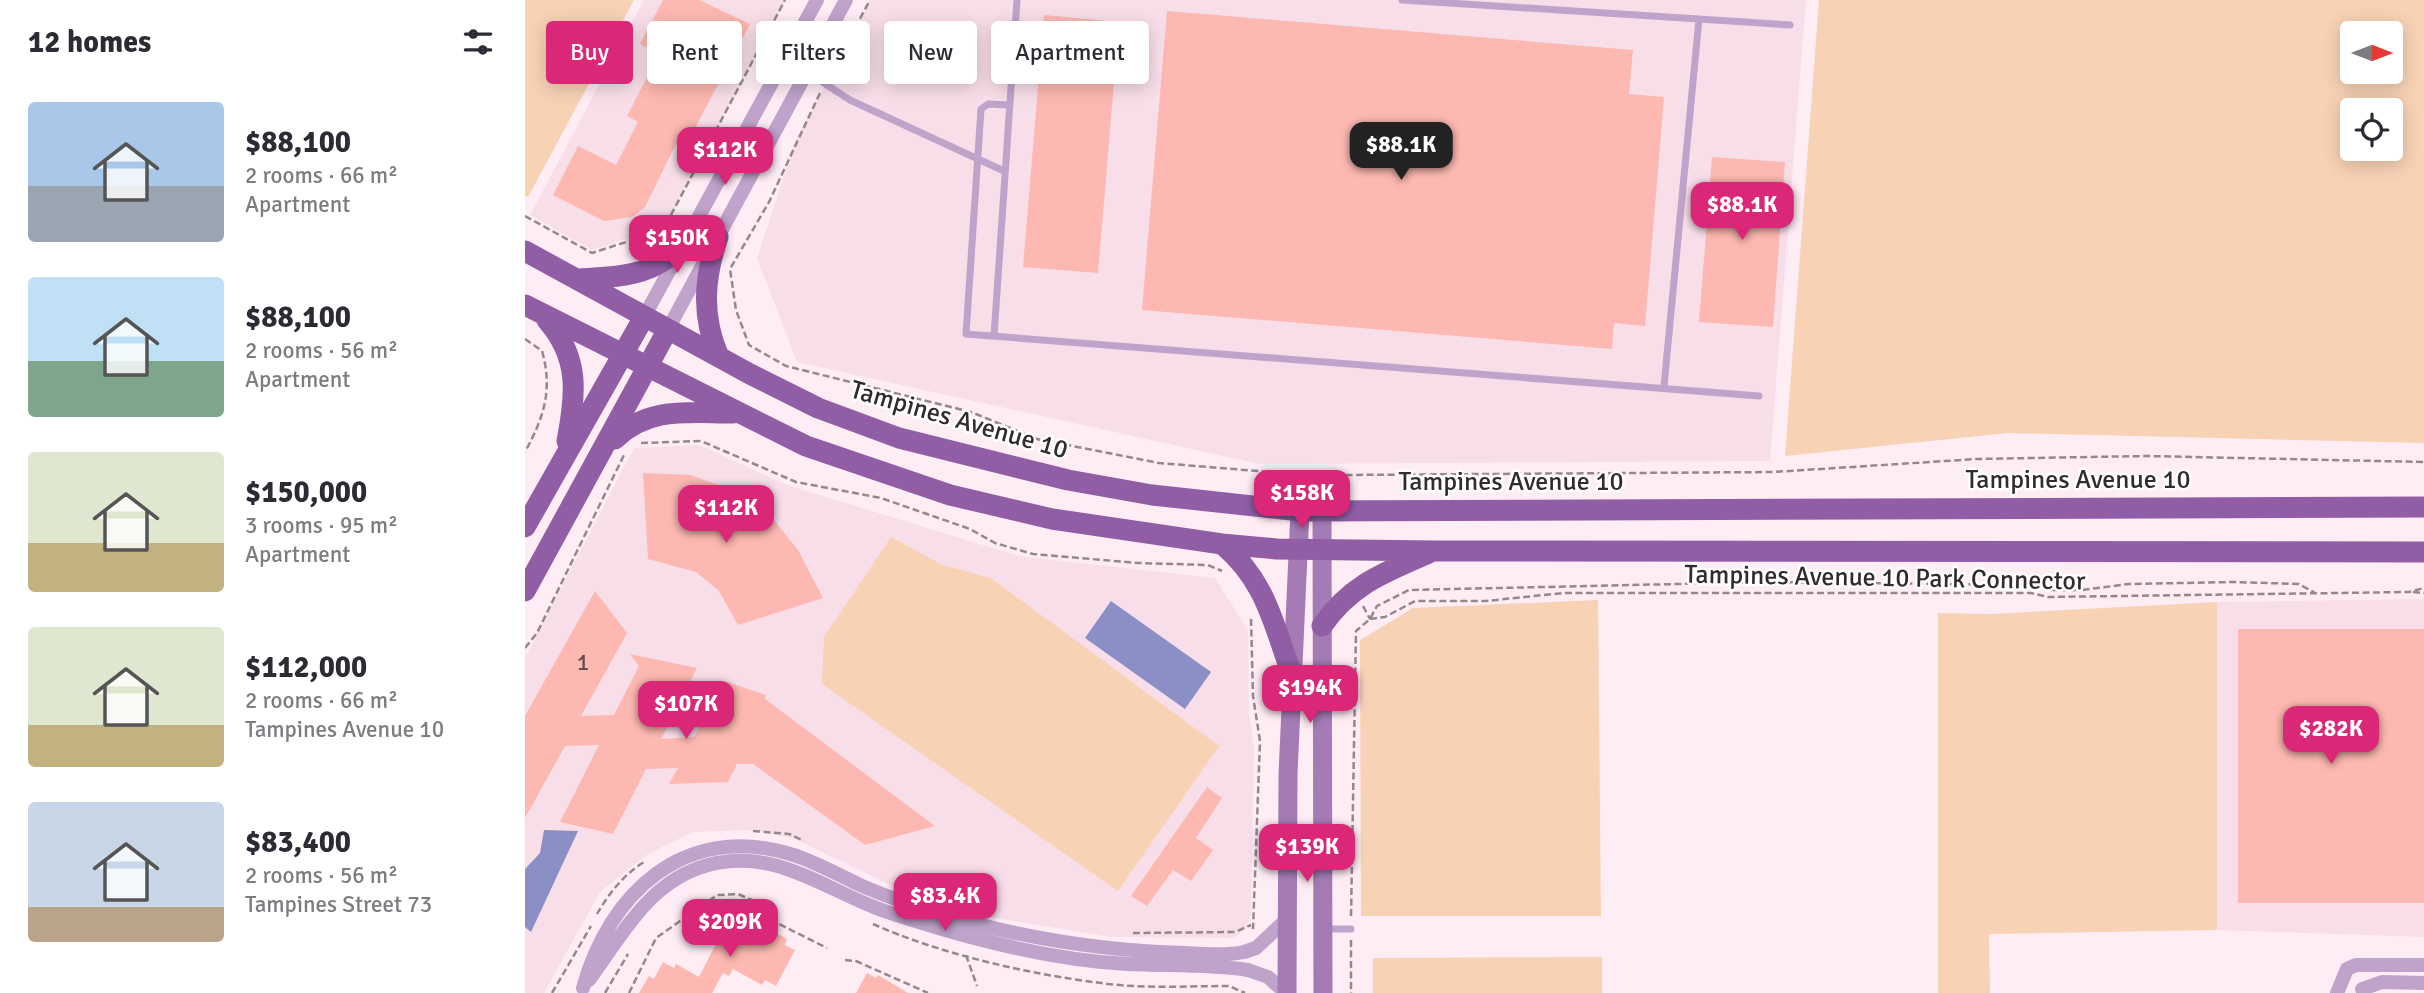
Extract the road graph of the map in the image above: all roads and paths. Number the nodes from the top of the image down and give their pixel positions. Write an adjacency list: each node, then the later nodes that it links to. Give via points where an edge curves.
1 (785, 0): 16 (path, via 663,230 592,253)
2 (817, 0): 18 (street)
3 (846, 0): 8 (street)
4 (870, 0): 9 (path)
5 (1017, 0): 13 (lane)
6 (1402, 0): 7 (lane)
7 (1699, 19): 10 (lane); 29 (lane)
8 (835, 21)
9 (859, 21)
10 (1790, 25)
11 (801, 84): 17 (street)
12 (825, 84): 14 (lane); 34 (path, via 769,202 730,269 733,297 749,345 786,366 971,412 1037,439 1159,463 1332,474 1773,472 1977,460)
13 (1009, 105): 14 (lane, via 988,104 981,109); 15 (lane)
14 (975, 160): 15 (lane); 24 (lane, via 966,334)
15 (1004, 171): 24 (lane)
16 (525, 216)
17 (718, 237): 23 (street); 27 (main road, via 705,286 708,327)
18 (685, 242): 20 (main road, via 668,261 636,274); 22 (street)
19 (525, 251): 20 (main road, Tampines Avenue 10)
20 (579, 279): 22 (main road, Tampines Avenue 10)
21 (533, 310): 26 (main road); 35 (main road, via 561,337 569,354 574,405)
22 (644, 317): 23 (main road, Tampines Avenue 10); 26 (main road)
23 (667, 331): 27 (main road, Tampines Avenue 10); 28 (main road)
24 (994, 336): 29 (lane)
25 (525, 339): 33 (path, via 542,351 548,395 542,421)
26 (623, 356): 28 (main road); 35 (main road)
27 (719, 357): 39 (main road, Tampines Avenue 10, via 818,408 899,438 1068,480 1152,495)
28 (648, 369): 31 (main road); 32 (main road)
29 (1664, 386): 30 (lane)
30 (1759, 396)
31 (735, 413): 32 (main road, via 641,419); 41 (main road, via 806,446 950,495 1052,519)
32 (604, 450): 48 (main road)
33 (525, 452)
34 (2227, 458): 36 (path); 37 (path)
35 (563, 460): 40 (main road)
36 (2424, 462)
37 (2227, 465)
38 (2424, 506): 39 (main road, Tampines Avenue 10)
39 (1311, 511): 42 (main road); 43 (main road)
40 (525, 527)
41 (1222, 544): 42 (main road); 56 (main road, via 1244,562 1261,589)
42 (1299, 549): 43 (main road); 56 (main road)
43 (1322, 549): 44 (main road); 54 (main road)
44 (1434, 551): 45 (main road); 54 (main road, via 1354,589 1338,602)
45 (2424, 552)
46 (1229, 576): 55 (path, via 1208,565 1033,554 881,498 796,482 701,441 652,441 630,444 537,633)
47 (2424, 588): 49 (path)
48 (525, 591)
49 (2407, 592): 50 (path, Tampines Avenue 10 Park Connector); 51 (path, Tampines Avenue 10 Park Connector)
50 (2315, 593): 53 (path, Tampines Avenue 10 Park Connector, via 2048,597 2031,593 1563,593 1486,601 1415,601 1385,617); 53 (path, via 2299,584 2234,582 2129,584 2082,590 2048,590 2039,585 1767,582 1409,590 1377,606)
51 (2424, 593)
52 (1251, 614): 63 (path, via 1253,696 1260,741 1256,910 1251,925)
53 (1370, 619): 60 (path, via 1356,631)
54 (1322, 626): 59 (main road)
55 (525, 648)
56 (1292, 675): 57 (main road)
57 (1287, 919): 63 (street); 80 (main road)
58 (866, 921): 64 (path)
59 (1323, 929): 60 (lane); 81 (main road)
60 (1350, 929): 82 (path)
61 (632, 947): 75 (path)
62 (827, 948): 76 (path, via 773,921 761,904 738,894 717,895 656,938)
63 (1256, 948): 72 (street, via 1235,954 1158,953 986,928 878,893 788,853 731,846 684,857 643,883 626,901 591,959)
64 (966, 956): 68 (path); 70 (path)
65 (845, 960): 77 (path)
66 (2424, 965): 67 (street, via 2356,965)
67 (2347, 969): 73 (street); 83 (street)
68 (1100, 983): 71 (path); 74 (path)
69 (2424, 983): 73 (street, via 2382,982)
70 (977, 986)
71 (1168, 986): 78 (path); 79 (path, via 1229,986)
72 (582, 991): 80 (street, via 635,913 654,895 689,871 754,861 797,871 872,906 983,941 1058,957 1248,970 1268,977)
73 (2362, 991)
74 (1100, 992)
75 (605, 993)
76 (629, 993)
77 (928, 993)
78 (1168, 993)
79 (1245, 993)
80 (1287, 993)
81 (1323, 993)
82 (1351, 993)
83 (2337, 993)

